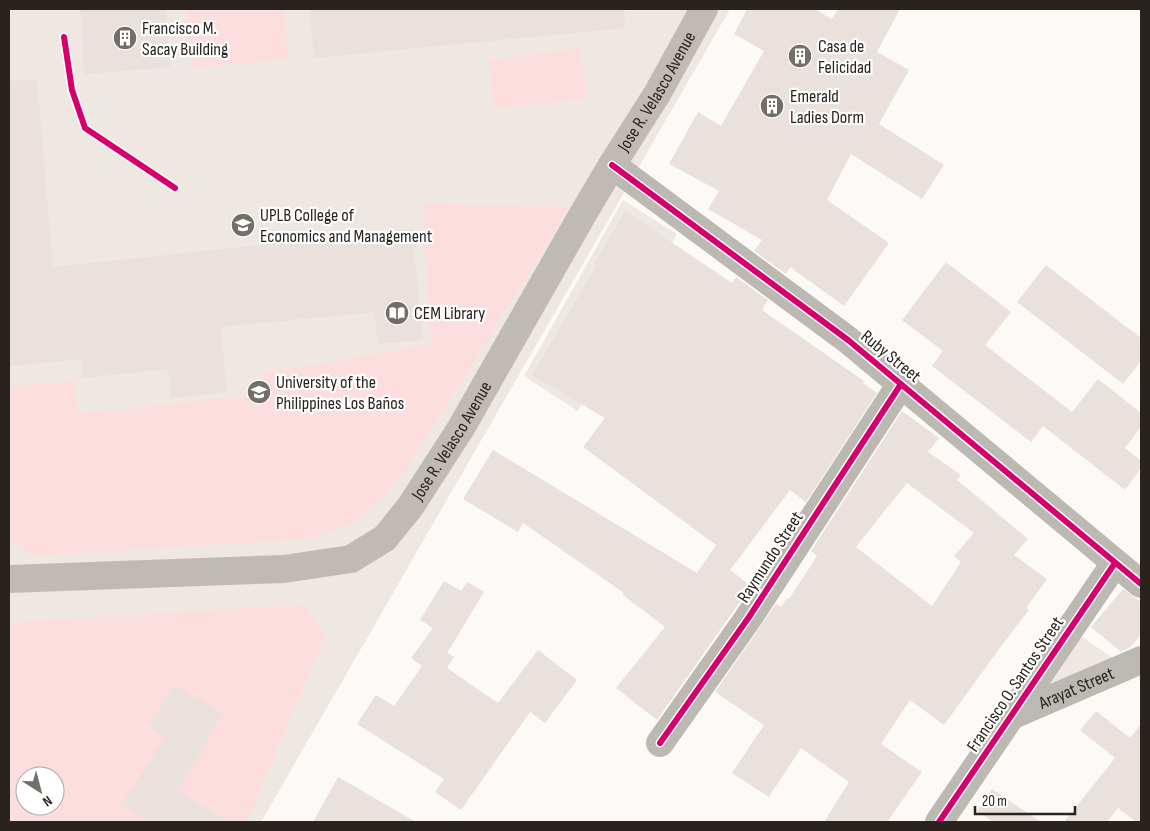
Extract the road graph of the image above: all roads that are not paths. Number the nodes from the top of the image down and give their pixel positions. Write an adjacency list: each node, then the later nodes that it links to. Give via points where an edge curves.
1 (704, 9): 2 (main road, Jose R. Velasco Avenue, via 657,94)
2 (612, 165): 3 (street, Ruby Street, via 848,340); 5 (main road, Jose R. Velasco Avenue, via 461,428 410,507 385,538 351,558 284,569)
3 (901, 384): 4 (street, Ruby Street); 9 (street, Raymundo Street, via 749,617)
4 (1115, 563): 6 (street, Ruby Street); 8 (street, Francisco O. Santos Street)
5 (9, 579)
6 (1141, 584)
7 (1141, 660): 8 (street, Arayat Street)
8 (1011, 716): 10 (street, Francisco O. Santos Street)
9 (660, 743)
10 (939, 822)

